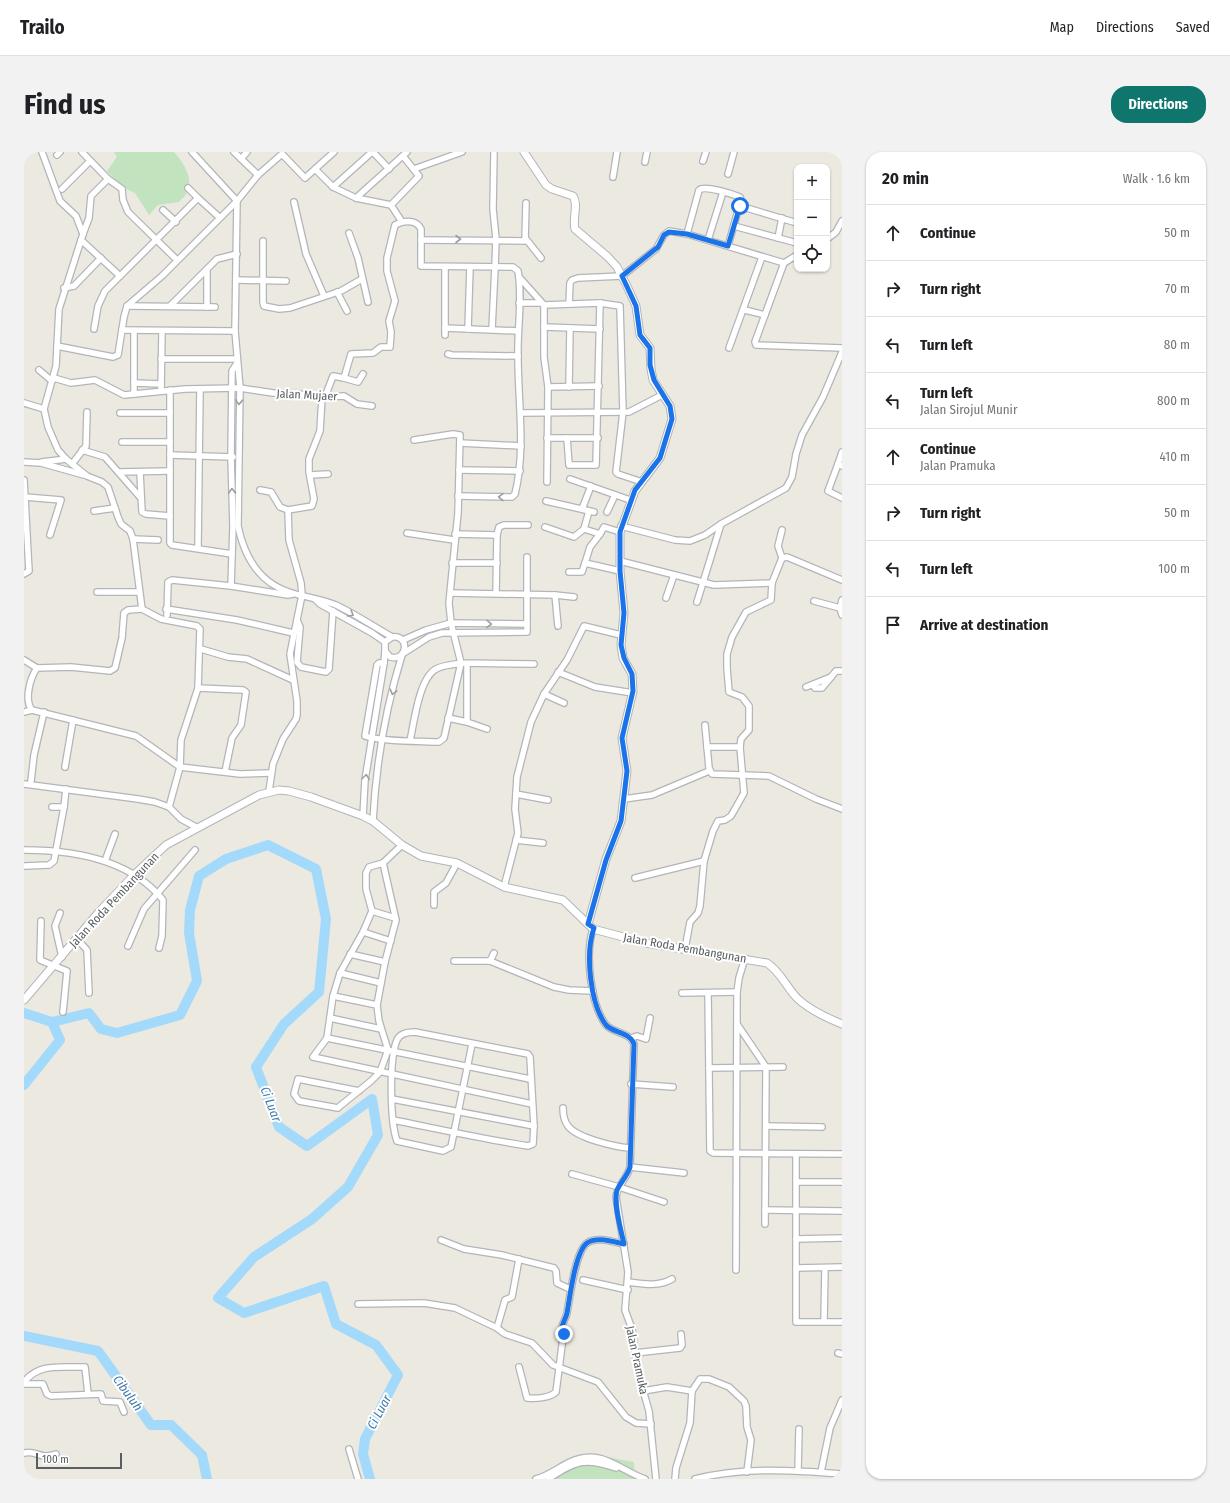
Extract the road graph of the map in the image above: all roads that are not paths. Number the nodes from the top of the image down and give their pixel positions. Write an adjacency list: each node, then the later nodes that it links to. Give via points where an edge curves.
1 (42, 152): 51 (street, via 60,201 76,216)
2 (82, 152): 18 (street)
3 (192, 152): 34 (street)
4 (234, 152): 17 (street)
5 (247, 152): 17 (street)
6 (334, 152): 23 (street)
7 (373, 152): 21 (street); 28 (street)
8 (462, 152): 22 (street)
9 (494, 152): 54 (street, via 493,209)
10 (524, 152): 74 (street, via 546,185 573,196 576,203 575,229 608,257)
11 (617, 152): 26 (street)
12 (647, 152): 20 (street)
13 (706, 152): 19 (street)
14 (734, 152): 25 (street)
15 (283, 153): 23 (street, via 305,178); 24 (street)
16 (405, 154): 21 (street); 22 (street)
17 (240, 159): 24 (street)
18 (90, 161): 27 (street); 30 (street)
19 (703, 161)
20 (645, 162)
21 (389, 169): 33 (street)
22 (414, 169): 37 (street, via 419,177)
23 (315, 170): 28 (street)
24 (258, 174): 34 (street)
25 (728, 174)
26 (613, 177)
27 (108, 179): 51 (street, via 91,196 89,218); 55 (street, via 122,189 128,212)
28 (333, 187): 33 (street)
29 (188, 188): 32 (street)
30 (62, 189)
31 (723, 192): 38 (street, via 740,197); 49 (street, via 704,188 699,190); 58 (street)
32 (198, 198): 40 (street); 43 (street)
33 (356, 198): 37 (street)
34 (237, 201): 40 (street); 62 (street)
35 (294, 202): 82 (street, via 306,254)
36 (526, 203): 57 (street)
37 (392, 205): 44 (street)
38 (740, 206): 41 (street); 46 (street)
39 (163, 210): 43 (street)
40 (219, 217): 67 (street)
41 (782, 218): 45 (street); 53 (street)
42 (842, 221): 50 (street)
43 (176, 222): 55 (street)
44 (402, 222): 56 (street, via 419,225); 118 (street, via 395,226 388,253 387,271 395,301 389,321 392,332 390,347 381,347 373,353 351,354)
45 (794, 222)
46 (734, 226): 53 (street); 61 (street)
47 (349, 233): 76 (street)
48 (830, 233): 50 (street)
49 (687, 234): 58 (street); 74 (street, via 667,232 658,247)
50 (834, 234): 52 (street)
51 (82, 237): 64 (street); 80 (street)
52 (830, 237)
53 (778, 238): 60 (street)
54 (496, 239): 56 (street, one-way to 54); 57 (street); 71 (street)
55 (157, 240): 67 (street); 73 (street)
56 (421, 240): 69 (street, via 421,266)
57 (525, 240): 65 (street)
58 (708, 240): 61 (street)
59 (263, 241): 78 (street)
60 (794, 242)
61 (728, 246): 63 (street)
62 (237, 254): 72 (street, via 221,257); 77 (street)
63 (762, 257): 68 (street); 92 (street)
64 (101, 258): 73 (street); 80 (street, via 74,286)
65 (542, 258)
66 (794, 258): 68 (street)
67 (177, 260): 88 (street)
68 (784, 263): 94 (street)
69 (445, 267): 70 (street); 96 (street)
70 (470, 267): 71 (street); 99 (street)
71 (496, 267): 75 (street, via 514,267); 102 (street)
72 (207, 270): 89 (street); 90 (street)
73 (120, 276): 98 (street, via 100,300)
74 (622, 276): 86 (street, via 574,278 570,283); 131 (street, via 636,306 640,335 650,348 651,373)
75 (519, 277): 84 (street); 85 (street)
76 (362, 279): 81 (street); 83 (street)
77 (236, 280): 78 (street); 105 (street)
78 (263, 281): 79 (street); 82 (street, via 264,306 290,308)
79 (286, 281)
80 (64, 288): 108 (street, via 57,316)
81 (337, 292): 82 (street); 93 (street)
82 (324, 296)
83 (368, 302)
84 (519, 303): 85 (street); 106 (street)
85 (543, 304): 86 (street); 95 (street)
86 (569, 304): 87 (street)
87 (600, 304): 100 (street); 140 (street, via 618,304 620,307)
88 (127, 306): 89 (street); 101 (street)
89 (170, 306): 90 (street)
90 (207, 307): 91 (street)
91 (215, 307)
92 (744, 310): 94 (street); 109 (street)
93 (347, 311)
94 (765, 315): 110 (street, via 755,342 758,346)
95 (544, 327): 97 (street); 123 (street)
96 (445, 328): 99 (street); 107 (street)
97 (570, 328): 100 (street); 124 (street)
98 (94, 329)
99 (468, 329): 102 (street)
100 (600, 329): 122 (street)
101 (122, 330): 103 (street); 108 (street, via 120,351 116,356)
102 (492, 330): 106 (street)
103 (134, 331): 104 (street); 120 (street)
104 (162, 331): 105 (street); 114 (street)
105 (235, 331): 115 (street)
106 (518, 331): 113 (street)
107 (445, 335)
108 (57, 346): 119 (street)
109 (729, 348)
110 (842, 348)
111 (842, 352): 190 (street, via 823,397 802,435 790,483 786,488)
112 (448, 354): 113 (street)
113 (518, 356): 142 (street)
114 (161, 359): 115 (street); 121 (street)
115 (237, 361): 126 (street, via 232,371); 127 (street)
116 (39, 370): 119 (street)
117 (363, 374): 118 (street, via 358,382)
118 (344, 378): 132 (street, via 333,376)
119 (53, 379): 130 (street, Jalan Mujaer, via 71,383 95,380 119,393); 135 (street)
120 (134, 383): 121 (street); 130 (street)
121 (161, 384): 129 (street)
122 (599, 386): 124 (street); 139 (street)
123 (548, 387): 124 (street); 138 (street)
124 (569, 387)
125 (202, 388): 126 (street, Jalan Mujaer); 128 (street, Jalan Mujaer); 154 (street)
126 (232, 388): 127 (street, Jalan Mujaer); 155 (street)
127 (240, 388): 132 (street, Jalan Mujaer); 156 (street, one-way to 156)
128 (170, 390): 129 (street, Jalan Mujaer); 141 (street)
129 (161, 391): 130 (street, Jalan Mujaer)
130 (134, 394)
131 (662, 395): 140 (street, via 633,411); 173 (street, via 672,412 670,426 660,458)
132 (324, 397): 134 (street, Jalan Mujaer, via 348,397 357,404); 168 (street, via 319,435 309,459)
133 (24, 403): 135 (street)
134 (372, 406)
135 (44, 409): 157 (street, via 54,442)
136 (87, 412): 151 (street, via 87,442)
137 (120, 412): 141 (street)
138 (547, 412): 139 (street); 142 (street); 143 (street)
139 (598, 412): 140 (street); 145 (street)
140 (623, 412): 173 (street, via 616,472)
141 (170, 413): 148 (street)
142 (521, 413): 150 (street)
143 (547, 438): 144 (street); 172 (street)
144 (567, 438): 145 (street); 145 (street, via 569,464 572,466 596,465)
145 (598, 438)
146 (414, 440): 149 (street, via 456,434 460,435)
147 (122, 442): 148 (street)
148 (170, 442): 153 (street)
149 (460, 443): 150 (street); 163 (street)
150 (521, 446): 164 (street)
151 (82, 450): 160 (street); 165 (street, via 105,457)
152 (842, 452): 161 (street)
153 (170, 455): 154 (street); 162 (street)
154 (200, 456): 155 (street); 204 (street)
155 (231, 457): 156 (street); 192 (street, one-way to 155)
156 (238, 458): 192 (street)
157 (66, 460): 159 (street); 160 (street)
158 (24, 462): 159 (street)
159 (41, 463): 169 (street)
160 (72, 464): 169 (street)
161 (840, 465): 180 (street, via 828,491)
162 (170, 470): 166 (street); 188 (street)
163 (459, 470): 164 (street); 178 (street)
164 (520, 471): 178 (street, one-way to 178, via 513,496)
165 (119, 472): 166 (street); 179 (street)
166 (140, 472): 179 (street)
167 (328, 474): 168 (street)
168 (310, 475): 185 (street, via 314,500 312,506)
169 (87, 476): 183 (street, via 108,487)
170 (570, 479): 174 (street)
171 (24, 480): 176 (street)
172 (547, 482)
173 (642, 482): 182 (street)
174 (591, 486): 177 (street); 184 (street)
175 (260, 490): 185 (street, via 271,492 280,507)
176 (25, 493): 189 (street); 199 (street, via 61,500)
177 (615, 495): 182 (street); 187 (street)
178 (458, 496): 201 (street)
179 (140, 497): 188 (street, via 141,510 144,513)
180 (842, 498)
181 (546, 500): 184 (street)
182 (630, 500): 195 (street)
183 (115, 508): 186 (street); 202 (street, via 121,524 130,531)
184 (582, 509): 194 (street, via 591,511)
185 (288, 510): 227 (street, via 289,540)
186 (94, 511)
187 (607, 512)
188 (170, 516): 204 (street, via 171,544)
189 (25, 519): 205 (street)
190 (721, 524): 195 (street, via 705,535 685,541); 218 (street)
191 (528, 525): 200 (street, via 501,525)
192 (236, 526): 206 (street); 223 (street, via 241,544 252,565 271,583)
193 (545, 527): 194 (street, via 574,537)
194 (584, 529): 198 (street)
195 (621, 529): 198 (street, via 604,527); 209 (street)
196 (782, 530): 208 (street, via 778,546)
197 (407, 533): 201 (street)
198 (600, 534): 212 (street, via 590,547)
199 (50, 535)
200 (497, 535): 201 (street); 211 (street)
201 (454, 537): 210 (street)
202 (133, 539): 203 (street); 222 (street)
203 (158, 540)
204 (198, 548): 206 (street)
205 (26, 549): 215 (street, via 29,571)
206 (232, 554): 220 (street)
207 (527, 558): 226 (street)
208 (782, 558): 217 (street, via 787,557); 219 (street)
209 (620, 562): 213 (street); 216 (street)
210 (452, 563): 211 (street); 224 (street)
211 (497, 563): 225 (street)
212 (585, 563): 213 (street); 214 (street, via 582,572)
213 (620, 571): 248 (street, via 624,613)
214 (569, 572)
215 (24, 574)
216 (674, 574): 218 (street); 230 (street)
217 (842, 580)
218 (703, 582): 219 (street, via 722,586); 234 (street)
219 (772, 583): 281 (street, via 771,600 743,614 727,654 729,692 742,697 749,706 749,730 741,739)
220 (232, 586): 223 (street, via 288,595); 246 (street, via 169,581 167,612 237,620)
221 (97, 592): 222 (street)
222 (140, 592): 236 (street)
223 (295, 593): 227 (street)
224 (451, 593): 225 (street); 240 (street)
225 (496, 593): 226 (street)
226 (527, 594): 228 (street); 241 (street)
227 (302, 595): 231 (street); 239 (street)
228 (555, 595): 229 (street); 242 (street)
229 (574, 597)
230 (666, 598)
231 (315, 600): 237 (street); 243 (street, one-way to 243, via 336,606)
232 (842, 600): 235 (street)
233 (814, 601): 235 (street)
234 (697, 602)
235 (840, 608): 238 (street)
236 (142, 609): 253 (street, via 161,618 199,627); 260 (street, via 128,610 124,613 122,638 113,670 105,672 71,667)
237 (333, 611): 239 (street, via 326,672 301,667 297,662 300,627); 247 (street)
238 (842, 615)
239 (297, 620): 246 (street)
240 (451, 623): 241 (street, one-way to 241); 244 (street); 245 (street)
241 (527, 624): 245 (street, via 527,631 524,632)
242 (558, 626)
243 (375, 627): 247 (street); 249 (street)
244 (426, 630): 250 (street); 251 (street)
245 (454, 632): 250 (street); 258 (street)
246 (293, 633): 263 (street, via 290,654)
247 (372, 633): 252 (street)
248 (621, 635): 262 (street, via 584,626); 266 (street, via 622,653 632,674)
249 (392, 637): 251 (street); 252 (street)
250 (429, 637): 255 (street)
251 (403, 640): 255 (street, via 406,646)
252 (385, 642): 254 (street)
253 (201, 649): 263 (street, via 228,657 247,659); 265 (street)
254 (385, 651): 255 (street, via 393,658); 257 (street)
255 (403, 654): 278 (street, one-way to 278)
256 (24, 660): 260 (street)
257 (384, 663): 277 (street); 277 (street, via 379,662 377,665 364,734)
258 (464, 663): 259 (street); 272 (street); 274 (street); 279 (street, via 438,668 431,673 422,689)
259 (534, 664)
260 (36, 668): 269 (street, via 30,682 28,700)
261 (842, 671): 264 (street, via 836,671 831,677)
262 (558, 672): 266 (street, via 595,688); 267 (street)
263 (293, 680): 286 (street, via 297,701 296,719 283,739)
264 (806, 687)
265 (198, 688): 283 (street, via 181,740); 285 (street, via 246,692 241,725 232,738)
266 (633, 693): 293 (street, via 622,738 627,771)
267 (544, 694): 268 (street); 292 (street, via 531,722 522,754)
268 (564, 703)
269 (32, 710): 270 (street); 271 (street)
270 (24, 712)
271 (44, 712): 273 (street); 288 (street)
272 (448, 718): 274 (street); 279 (street, via 441,741)
273 (73, 720): 282 (street); 283 (street, via 136,736)
274 (467, 722): 276 (street)
275 (705, 725): 280 (street)
276 (487, 729)
277 (372, 738): 278 (street); 299 (street, one-way to 277, via 365,780)
278 (380, 738): 279 (street); 300 (street)
279 (410, 741)
280 (707, 747): 281 (street); 284 (street)
281 (740, 747): 287 (street)
282 (65, 767)
283 (180, 767): 285 (street); 297 (street)
284 (709, 771): 287 (street, via 712,774); 293 (street, via 652,795)
285 (225, 772): 286 (street)
286 (270, 773): 291 (street)
287 (743, 775): 298 (street, via 774,778 816,799); 310 (street, via 744,795 730,816 716,823)
288 (31, 781)
289 (24, 784): 290 (street)
290 (66, 789): 296 (street); 297 (street, via 155,802)
291 (269, 791): 299 (street, Jalan Roda Pembangunan, via 289,791); 301 (street, Jalan Roda Pembangunan)
292 (516, 794): 294 (street); 303 (street)
293 (624, 799): 323 (street, via 621,821 606,860)
294 (548, 800)
295 (52, 807): 296 (street)
296 (64, 807): 308 (street)
297 (169, 807): 301 (street, via 181,819)
298 (842, 808)
299 (363, 816): 300 (street, Jalan Roda Pembangunan)
300 (373, 820): 305 (street, Jalan Roda Pembangunan)
301 (196, 827): 314 (street, Jalan Roda Pembangunan, via 166,845)
302 (115, 834): 309 (street)
303 (516, 840): 304 (street); 316 (street)
304 (543, 843)
305 (402, 845): 311 (street); 312 (street, Jalan Roda Pembangunan, via 421,856)
306 (24, 850): 308 (street)
307 (195, 850): 317 (street)
308 (56, 852): 309 (street); 313 (street, via 52,864)
309 (105, 861): 314 (street)
310 (704, 861): 315 (street); 329 (street, via 700,906 698,913 690,922)
311 (383, 862): 319 (street, via 369,867 366,873 366,888); 321 (street)
312 (457, 863): 316 (street, Jalan Roda Pembangunan); 318 (street, via 446,883 434,892)
313 (25, 866)
314 (135, 874): 317 (street); 325 (street, Jalan Roda Pembangunan)
315 (635, 878)
316 (504, 887): 323 (street, Jalan Roda Pembangunan, via 563,900)
317 (157, 893): 327 (street, via 142,913); 328 (street, via 164,904)
318 (434, 905)
319 (372, 911): 321 (street); 324 (street)
320 (60, 913): 332 (street, via 55,926)
321 (395, 918): 326 (street)
322 (41, 921): 337 (street, via 40,958)
323 (591, 926): 329 (street, Jalan Roda Pembangunan, via 646,943); 340 (street, via 588,961)
324 (363, 932): 326 (street); 331 (street)
325 (77, 939): 332 (street, Jalan Roda Pembangunan); 342 (street, via 87,950)
326 (391, 941): 336 (street)
327 (128, 946)
328 (159, 948)
329 (685, 949): 333 (street, Jalan Roda Pembangunan)
330 (494, 953): 335 (street)
331 (350, 954): 336 (street); 338 (street)
332 (62, 957): 337 (street, Jalan Roda Pembangunan)
333 (746, 958): 341 (street); 352 (street, Jalan Roda Pembangunan, via 767,963 774,968 798,1000 828,1019)
334 (454, 961): 335 (street)
335 (490, 961): 340 (street, via 554,987)
336 (385, 962): 339 (street)
337 (54, 965): 346 (street, Jalan Roda Pembangunan); 348 (street, via 67,971)
338 (340, 973): 339 (street); 345 (street)
339 (381, 983): 347 (street)
340 (593, 990): 355 (street, via 607,1025)
341 (737, 992): 344 (street); 351 (street)
342 (89, 993)
343 (682, 993): 344 (street)
344 (708, 993): 362 (street)
345 (333, 996): 347 (street); 349 (street)
346 (24, 1000)
347 (377, 1005): 353 (street)
348 (63, 1012)
349 (330, 1018): 353 (street); 354 (street)
350 (650, 1018): 355 (street, via 646,1039 637,1036)
351 (737, 1024): 358 (street); 359 (street)
352 (842, 1024)
353 (381, 1029): 357 (street)
354 (327, 1038): 357 (street); 363 (street, via 313,1057)
355 (631, 1038): 366 (street, Jalan Pramuka, via 634,1044)
356 (472, 1044): 357 (street, via 410,1032 401,1035); 361 (street); 365 (street, via 528,1054)
357 (392, 1051): 361 (street); 363 (street); 364 (street)
358 (737, 1067): 359 (street); 362 (street); 380 (street)
359 (766, 1067): 360 (street); 376 (street)
360 (783, 1067)
361 (467, 1068): 365 (street); 368 (street)
362 (709, 1068): 380 (street, via 710,1152)
363 (380, 1072): 364 (street); 369 (street)
364 (392, 1075): 368 (street); 370 (street)
365 (530, 1080): 371 (street)
366 (631, 1084): 367 (street); 379 (street, Jalan Pramuka)
367 (673, 1087)
368 (462, 1089): 371 (street); 373 (street)
369 (359, 1091): 369 (street, via 298,1080 294,1094 299,1101 336,1108)
370 (392, 1099): 373 (street); 374 (street)
371 (532, 1104): 375 (street)
372 (563, 1108): 379 (street, via 566,1125 577,1134)
373 (458, 1111): 375 (street); 378 (street)
374 (393, 1120): 378 (street); 378 (street, via 398,1142 443,1152 451,1147)
375 (534, 1126): 378 (street, via 534,1141 528,1146)
376 (766, 1126): 377 (street); 381 (street)
377 (822, 1127)
378 (453, 1132)
379 (630, 1148): 384 (street, Jalan Pramuka)
380 (736, 1153): 381 (street); 403 (street)
381 (766, 1153): 382 (street); 391 (street)
382 (796, 1154): 383 (street); 387 (street)
383 (842, 1154)
384 (630, 1167): 385 (street); 389 (street, Jalan Pramuka, via 628,1175)
385 (684, 1173)
386 (572, 1174): 389 (street)
387 (797, 1182): 388 (street); 392 (street)
388 (842, 1182)
389 (619, 1187): 390 (street); 398 (street, Jalan Pramuka, via 616,1197)
390 (664, 1202)
391 (765, 1210): 392 (street); 394 (street)
392 (796, 1211): 393 (street); 396 (street)
393 (842, 1211)
394 (765, 1224)
395 (842, 1238): 396 (street)
396 (796, 1239): 401 (street)
397 (441, 1240): 399 (street, via 464,1249)
398 (624, 1244): 406 (street, Jalan Pramuka); 407 (street, via 608,1241 588,1242 581,1249)
399 (519, 1259): 407 (street, via 554,1268 557,1283); 412 (street, via 512,1297 505,1300)
400 (842, 1267): 402 (street)
401 (796, 1268): 402 (street); 410 (street, via 796,1322)
402 (825, 1268): 410 (street)
403 (736, 1270)
404 (672, 1279): 406 (street, via 660,1284 647,1285)
405 (583, 1280): 408 (street)
406 (628, 1282): 408 (street, Jalan Pramuka)
407 (570, 1289): 416 (street, via 567,1313 562,1327 564,1330)
408 (628, 1290): 414 (street, Jalan Pramuka, via 625,1310 634,1335)
409 (358, 1304): 412 (street, via 442,1305 455,1308)
410 (824, 1322): 411 (street)
411 (842, 1322)
412 (497, 1328): 416 (street, via 505,1334 532,1343 548,1362)
413 (681, 1334): 414 (street, via 680,1348)
414 (635, 1353): 418 (street, Jalan Pramuka)
415 (519, 1367): 416 (street, via 524,1393 527,1398 532,1399 552,1396 556,1392)
416 (561, 1368): 423 (street, via 598,1382 626,1417 636,1423)
417 (24, 1383): 420 (street, via 43,1384 47,1394 51,1396); 420 (street, via 32,1373 40,1369 85,1367)
418 (644, 1391): 419 (street, via 667,1387); 423 (street, Jalan Pramuka)
419 (692, 1391): 429 (street, via 700,1378 707,1378 729,1387 744,1401 751,1440); 439 (street, via 690,1424)
420 (88, 1394): 422 (street, via 101,1394 104,1402 120,1402)
421 (842, 1400): 430 (street, via 830,1428)
422 (124, 1412)
423 (651, 1424): 438 (street, Jalan Pramuka)
424 (799, 1429): 428 (street)
425 (350, 1449): 434 (street)
426 (24, 1453): 427 (street, via 47,1458)
427 (56, 1454)
428 (798, 1471): 429 (street); 430 (street)
429 (747, 1472): 433 (street)
430 (821, 1472): 431 (street)
431 (842, 1474)
432 (634, 1477): 435 (street, via 607,1460 589,1456 570,1462); 436 (street, via 596,1461 580,1462); 437 (street)
433 (707, 1478): 440 (street)
434 (358, 1479)
435 (536, 1479)
436 (548, 1479)
437 (645, 1479)
438 (656, 1479)
439 (675, 1479)
440 (695, 1479)

